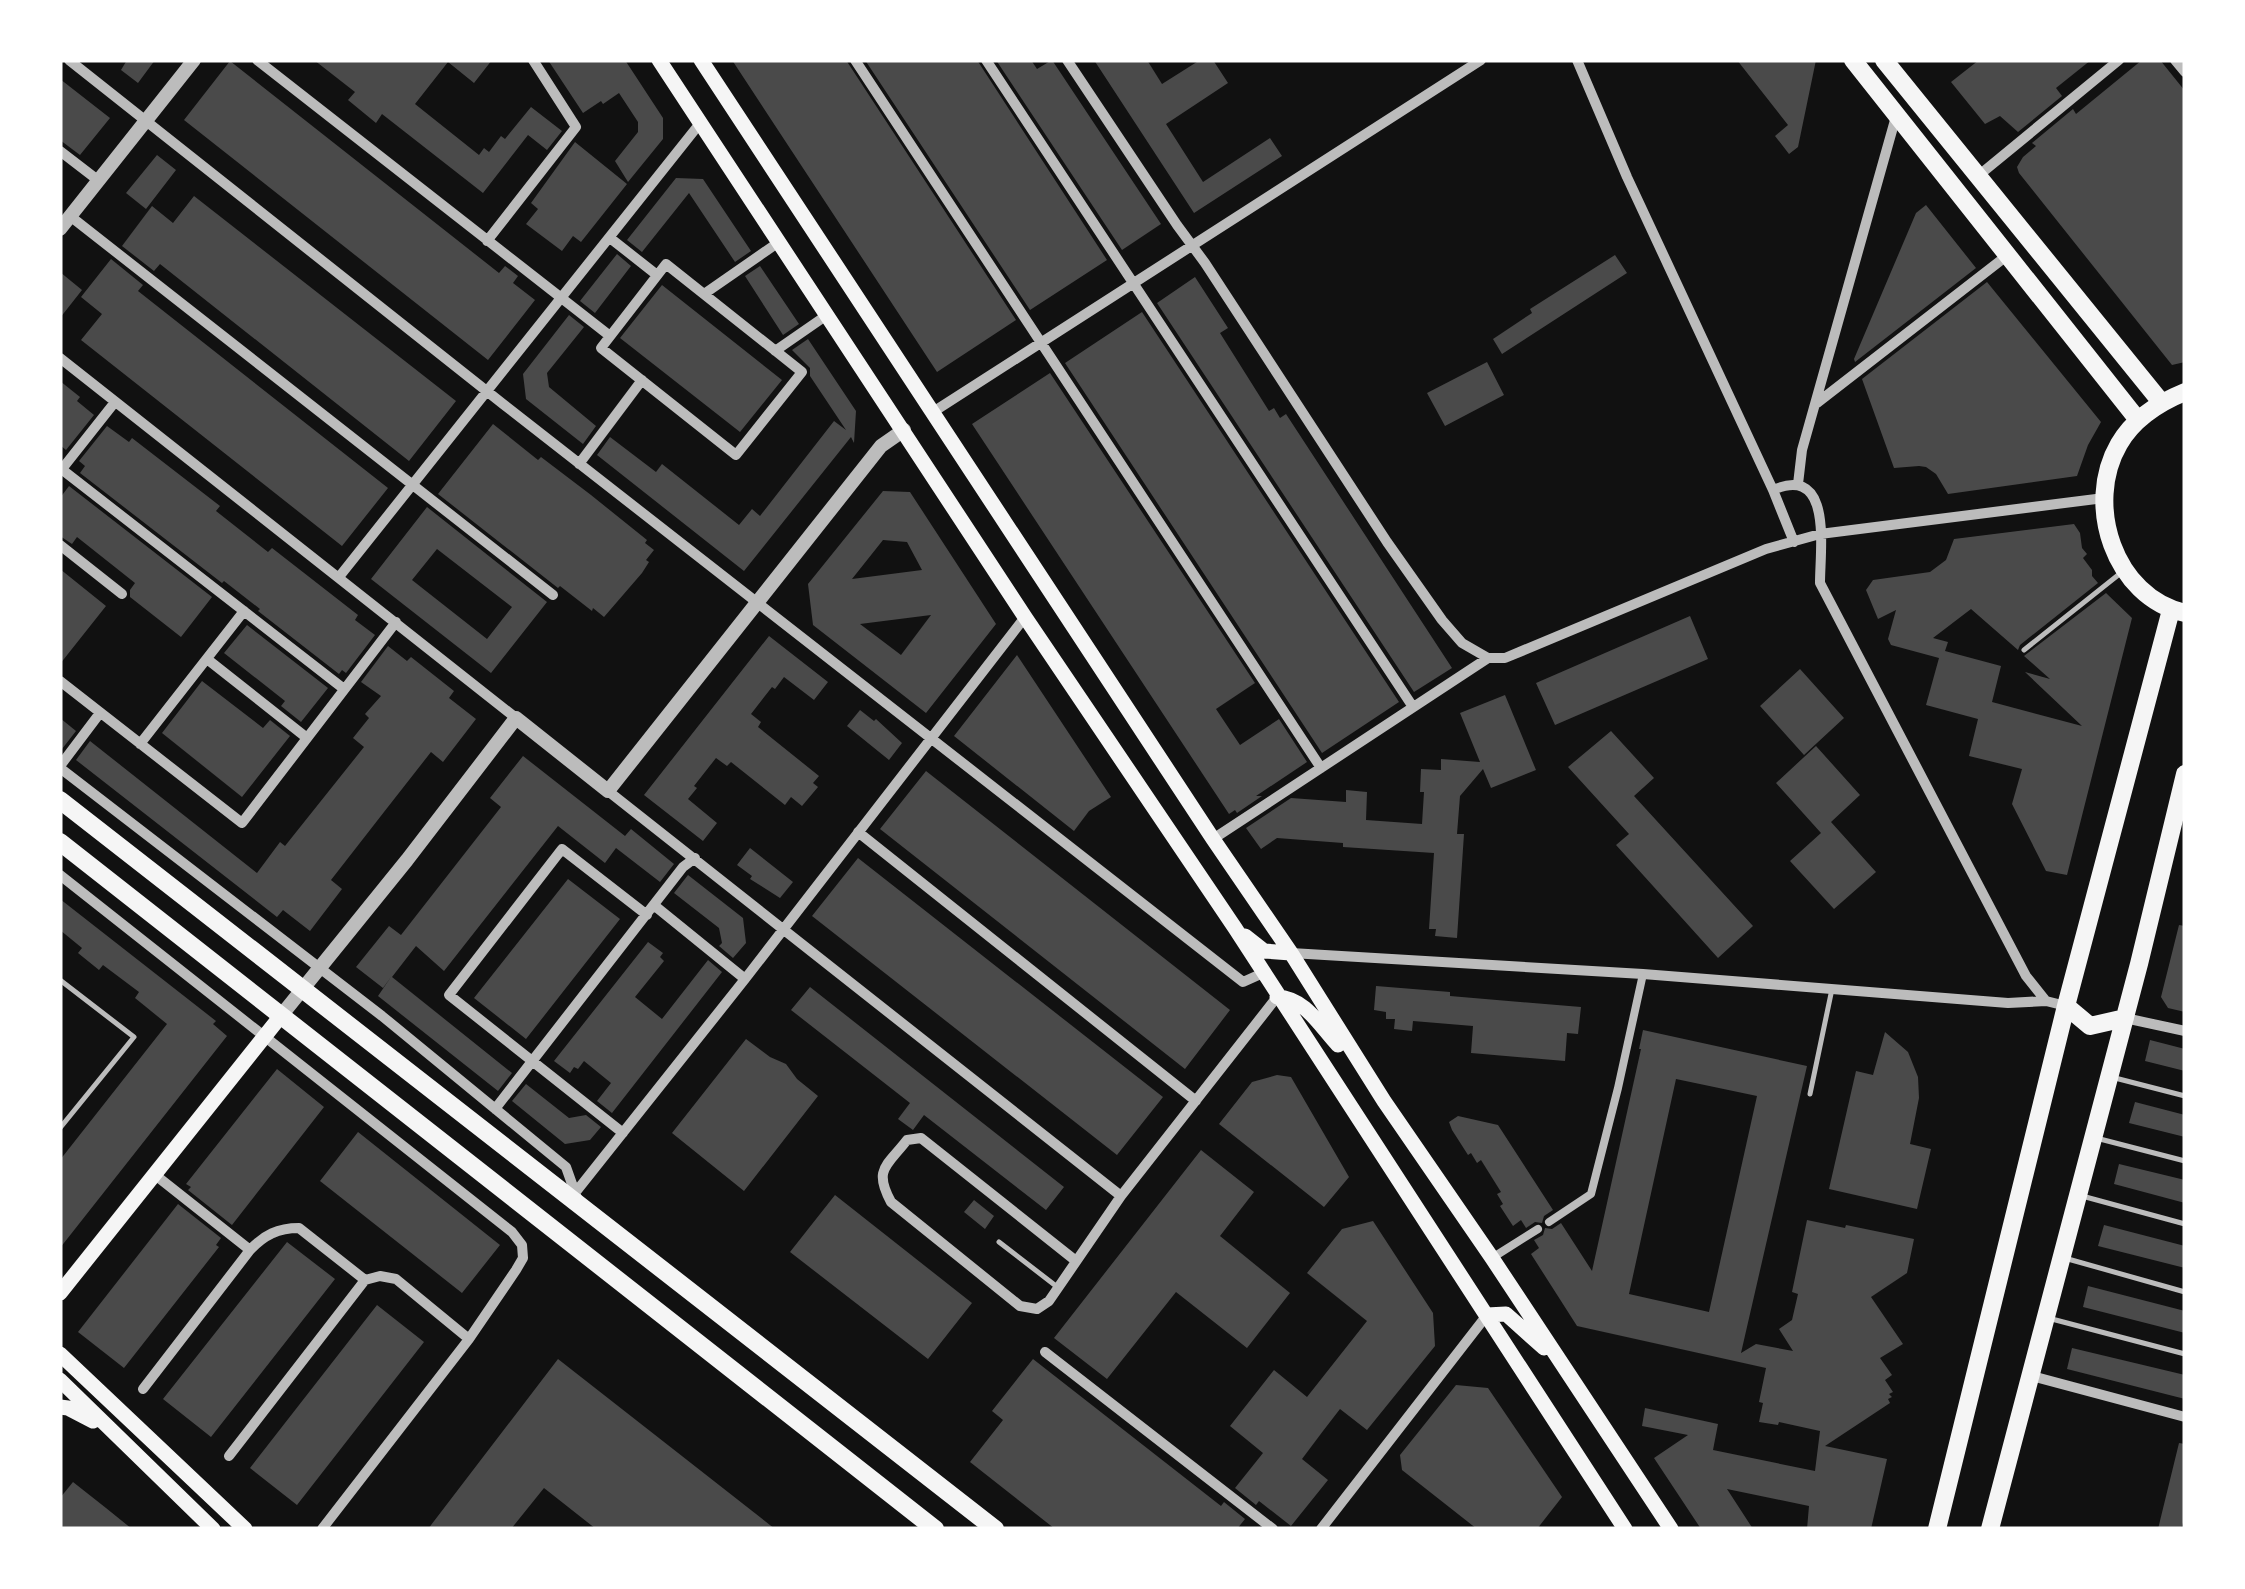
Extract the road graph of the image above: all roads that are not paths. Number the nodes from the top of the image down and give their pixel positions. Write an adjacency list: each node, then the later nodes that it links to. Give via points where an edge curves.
1 (69, 60): 18 (street)
2 (194, 60): 18 (street)
3 (257, 60): 26 (street)
4 (532, 60): 26 (street, via 576,127)
5 (659, 60): 19 (main road)
6 (700, 60): 45 (main road)
7 (855, 60): 36 (street)
8 (986, 60): 31 (street)
9 (1067, 60): 28 (street)
10 (1481, 60): 28 (street)
11 (1577, 60): 52 (street)
12 (1854, 60): 17 (main road)
13 (1884, 60): 21 (main road)
14 (2120, 60): 21 (street)
15 (2176, 60): 16 (street)
16 (2185, 72)
17 (1897, 112): 29 (main road); 44 (street)
18 (146, 120): 22 (street); 40 (street)
19 (701, 122): 25 (street); 27 (main road)
20 (60, 151): 22 (street)
21 (1978, 176): 43 (main road)
22 (98, 181): 23 (street)
23 (70, 216): 24 (street); 51 (street)
24 (60, 230)
25 (610, 238): 30 (street); 33 (street)
26 (487, 241): 33 (street)
27 (779, 242): 32 (street); 34 (main road)
28 (1191, 244): 31 (street); 67 (street, via 1442,620)
29 (2009, 254): 44 (street); 46 (main road)
30 (657, 275): 32 (street, via 666,264); 35 (street)
31 (1132, 282): 36 (street); 71 (street)
32 (704, 294): 37 (street)
33 (561, 300): 35 (street); 40 (street)
34 (827, 315): 37 (street); 47 (main road)
35 (610, 336): 39 (street, via 601,348)
36 (1040, 342): 45 (street); 78 (street)
37 (776, 351): 39 (street, via 802,372 736,455)
38 (60, 358): 42 (street)
39 (642, 380): 48 (street)
40 (488, 392): 48 (street); 51 (street)
41 (2185, 392): 43 (main road)
42 (115, 402): 49 (street); 58 (street)
43 (2161, 402): 46 (main road)
44 (1816, 403): 50 (street)
45 (933, 412): 47 (main road); 84 (main road)
46 (2138, 420): 53 (main road, via 2108,470)
47 (904, 430): 61 (street, via 881,446); 64 (main road)
48 (579, 464): 61 (street)
49 (61, 468): 62 (street)
50 (1798, 484): 52 (street); 54 (street, via 1812,493)
51 (412, 485): 58 (street); 60 (street)
52 (1773, 490): 55 (street)
53 (2104, 498): 54 (street); 57 (main road, via 2108,536)
54 (1820, 534): 55 (street); 100 (street, via 1820,582 2026,976)
55 (1794, 542): 67 (street, via 1505,658)
56 (60, 546): 59 (street)
57 (2124, 571): 63 (main road); 66 (lane)
58 (339, 577): 65 (street)
59 (122, 594)
60 (552, 594)
61 (759, 603): 75 (street); 80 (street)
62 (244, 611): 68 (street); 70 (street)
63 (2178, 612): 101 (main road)
64 (1026, 616): 75 (street); 90 (main road)
65 (396, 622): 70 (street); 73 (street)
66 (2024, 650)
67 (1488, 658): 71 (street)
68 (207, 659): 74 (street); 76 (street)
69 (60, 681): 72 (street)
70 (344, 689): 74 (street)
71 (1414, 707): 78 (street)
72 (100, 713): 76 (street); 77 (street)
73 (516, 718): 80 (street); 92 (street)
74 (306, 738): 76 (street, via 242,823)
75 (930, 738): 83 (street); 93 (street, via 1243,982)
76 (140, 744)
77 (60, 767): 92 (street)
78 (1321, 768): 84 (street)
79 (2185, 774): 81 (main road)
80 (608, 791): 86 (street)
81 (2183, 796): 103 (main road)
82 (60, 800): 98 (main road)
83 (858, 832): 89 (street); 111 (street)
84 (1213, 839): 91 (main road)
85 (60, 842): 102 (main road)
86 (695, 858): 88 (street); 89 (street)
87 (60, 875): 105 (street)
88 (651, 911): 95 (street); 106 (street); 106 (street, via 562,848 449,995)
89 (783, 928): 95 (street); 119 (street)
90 (1235, 928): 91 (main road, via 1264,951); 93 (main road)
91 (1291, 953): 93 (main road); 94 (street); 107 (main road)
92 (320, 968): 98 (street); 112 (street)
93 (1263, 974): 99 (main road)
94 (1643, 974): 97 (street); 121 (street, via 1591,1194)
95 (746, 979): 114 (street)
96 (60, 980): 113 (lane, via 134,1037)
97 (1832, 989): 100 (street, via 2008,1004); 109 (lane)
98 (302, 990): 102 (street); 120 (main road)
99 (1277, 996): 107 (main road, via 1300,1003); 111 (street); 133 (main road)
100 (2046, 1000): 101 (street)
101 (2066, 1006): 103 (main road, via 2090,1026); 156 (main road)
102 (280, 1016): 105 (main road); 151 (main road)
103 (2124, 1018): 104 (street); 108 (main road)
104 (2185, 1032)
105 (264, 1036): 117 (main road); 135 (street, via 522,1246 523,1258)
106 (533, 1061): 112 (street); 114 (street)
107 (1360, 1064): 127 (main road)
108 (2110, 1077): 110 (lane); 115 (main road)
109 (1810, 1094)
110 (2185, 1096)
111 (1196, 1101): 119 (street)
112 (495, 1109): 120 (street, via 566,1167)
113 (60, 1128)
114 (623, 1133): 120 (street)
115 (2094, 1138): 116 (lane); 118 (main road)
116 (2185, 1162)
117 (154, 1174): 125 (street); 132 (main road)
118 (2079, 1195): 122 (lane); 126 (main road)
119 (1121, 1196): 128 (street)
120 (579, 1200): 152 (main road)
121 (1549, 1222)
122 (2185, 1224)
123 (1538, 1229): 127 (street)
124 (999, 1242): 130 (lane)
125 (250, 1250): 129 (street, via 271,1233 299,1228); 142 (street)
126 (2062, 1257): 131 (lane); 134 (main road)
127 (1492, 1258): 139 (main road)
128 (1076, 1261): 130 (street); 130 (street, via 921,1138 907,1140 883,1170 891,1202 1020,1306 1037,1310)
129 (365, 1280): 135 (street, via 396,1278); 146 (street)
130 (1058, 1288)
131 (2185, 1292)
132 (60, 1294)
133 (1487, 1315): 139 (main road, via 1506,1314); 147 (street); 154 (main road)
134 (2047, 1318): 138 (lane); 140 (main road)
135 (469, 1340): 150 (street)
136 (1045, 1352): 153 (street)
137 (60, 1354): 149 (main road)
138 (2185, 1354)
139 (1562, 1364): 155 (main road)
140 (2032, 1376): 144 (street); 157 (main road)
141 (60, 1380): 145 (main road)
142 (142, 1389)
143 (60, 1407): 145 (main road)
144 (2185, 1417)
145 (110, 1431): 148 (main road)
146 (228, 1456)
147 (1326, 1527)
148 (214, 1529)
149 (245, 1529)
150 (322, 1529)
151 (935, 1529)
152 (995, 1529)
153 (1273, 1529)
154 (1626, 1529)
155 (1671, 1529)
156 (1937, 1529)
157 (1990, 1529)

